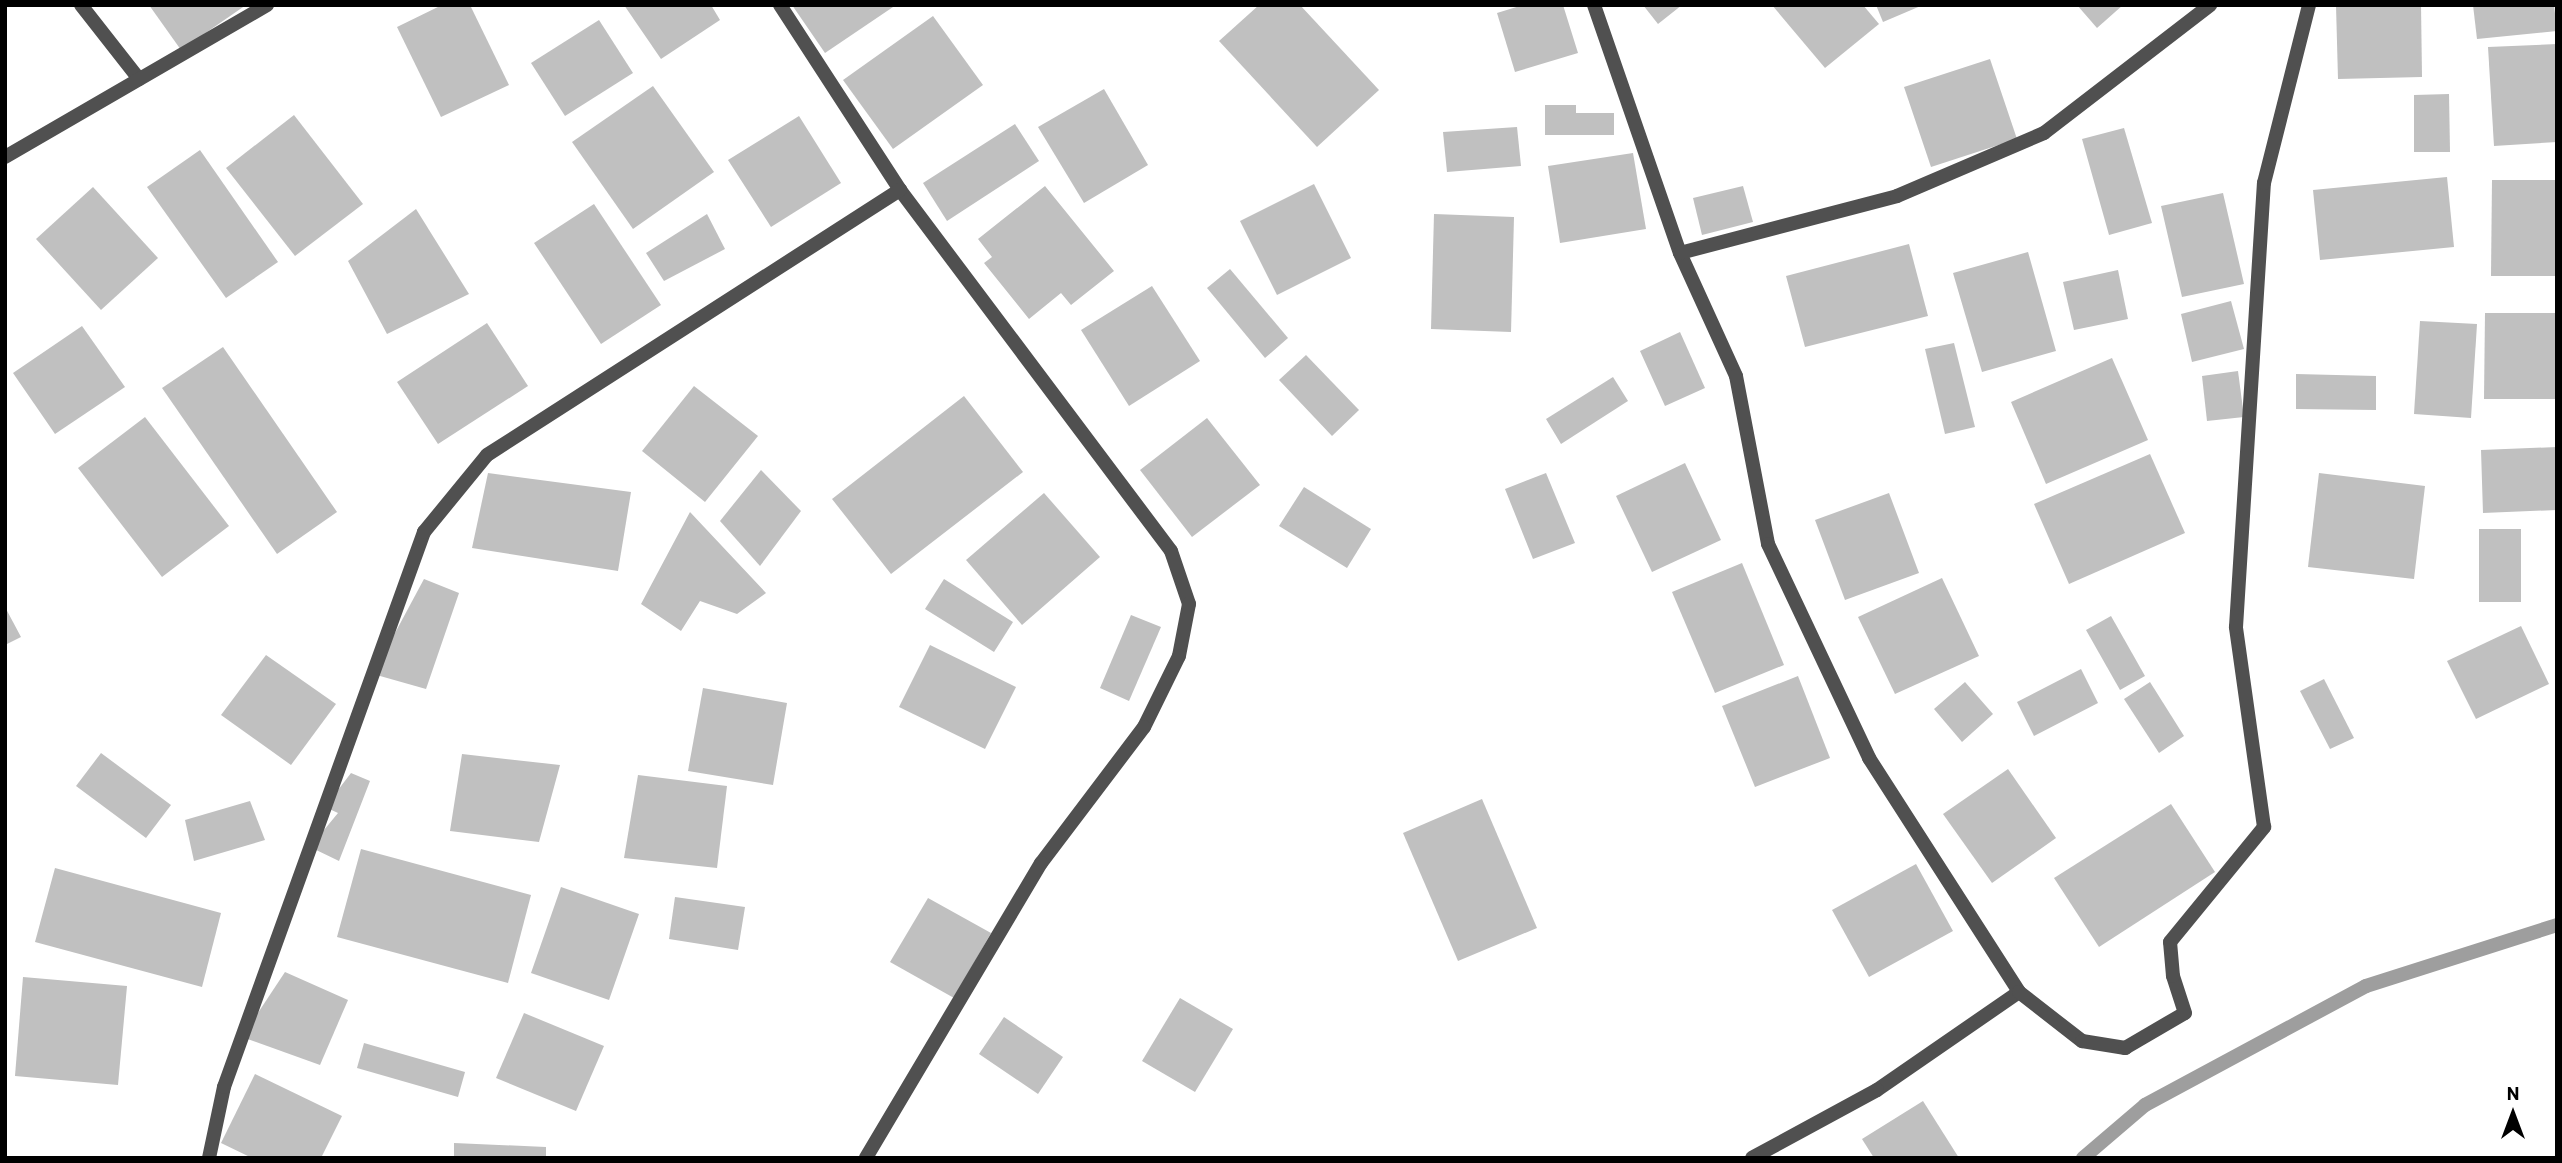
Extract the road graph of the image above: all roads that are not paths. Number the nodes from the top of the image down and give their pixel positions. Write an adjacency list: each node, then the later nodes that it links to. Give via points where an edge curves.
1 (81, 5): 7 (street)
2 (267, 5): 7 (street)
3 (779, 5): 9 (street)
4 (1594, 5): 10 (street)
5 (2210, 5): 10 (street, via 2044,133 1898,196)
6 (2309, 5): 11 (street, via 2264,183 2236,627 2264,827 2170,942 2173,976 2185,1013 2125,1048 2082,1041)
7 (139, 79): 8 (street)
8 (5, 157)
9 (900, 190): 12 (street, via 487,455 424,532 224,1087); 13 (street, via 1171,551 1189,604 1179,656 1144,727 1041,863)
10 (1680, 253): 11 (street, via 1736,376 1768,544 1869,758)
11 (2020, 992): 14 (street, via 1877,1090)
12 (209, 1158)
13 (866, 1158)
14 (1752, 1158)

